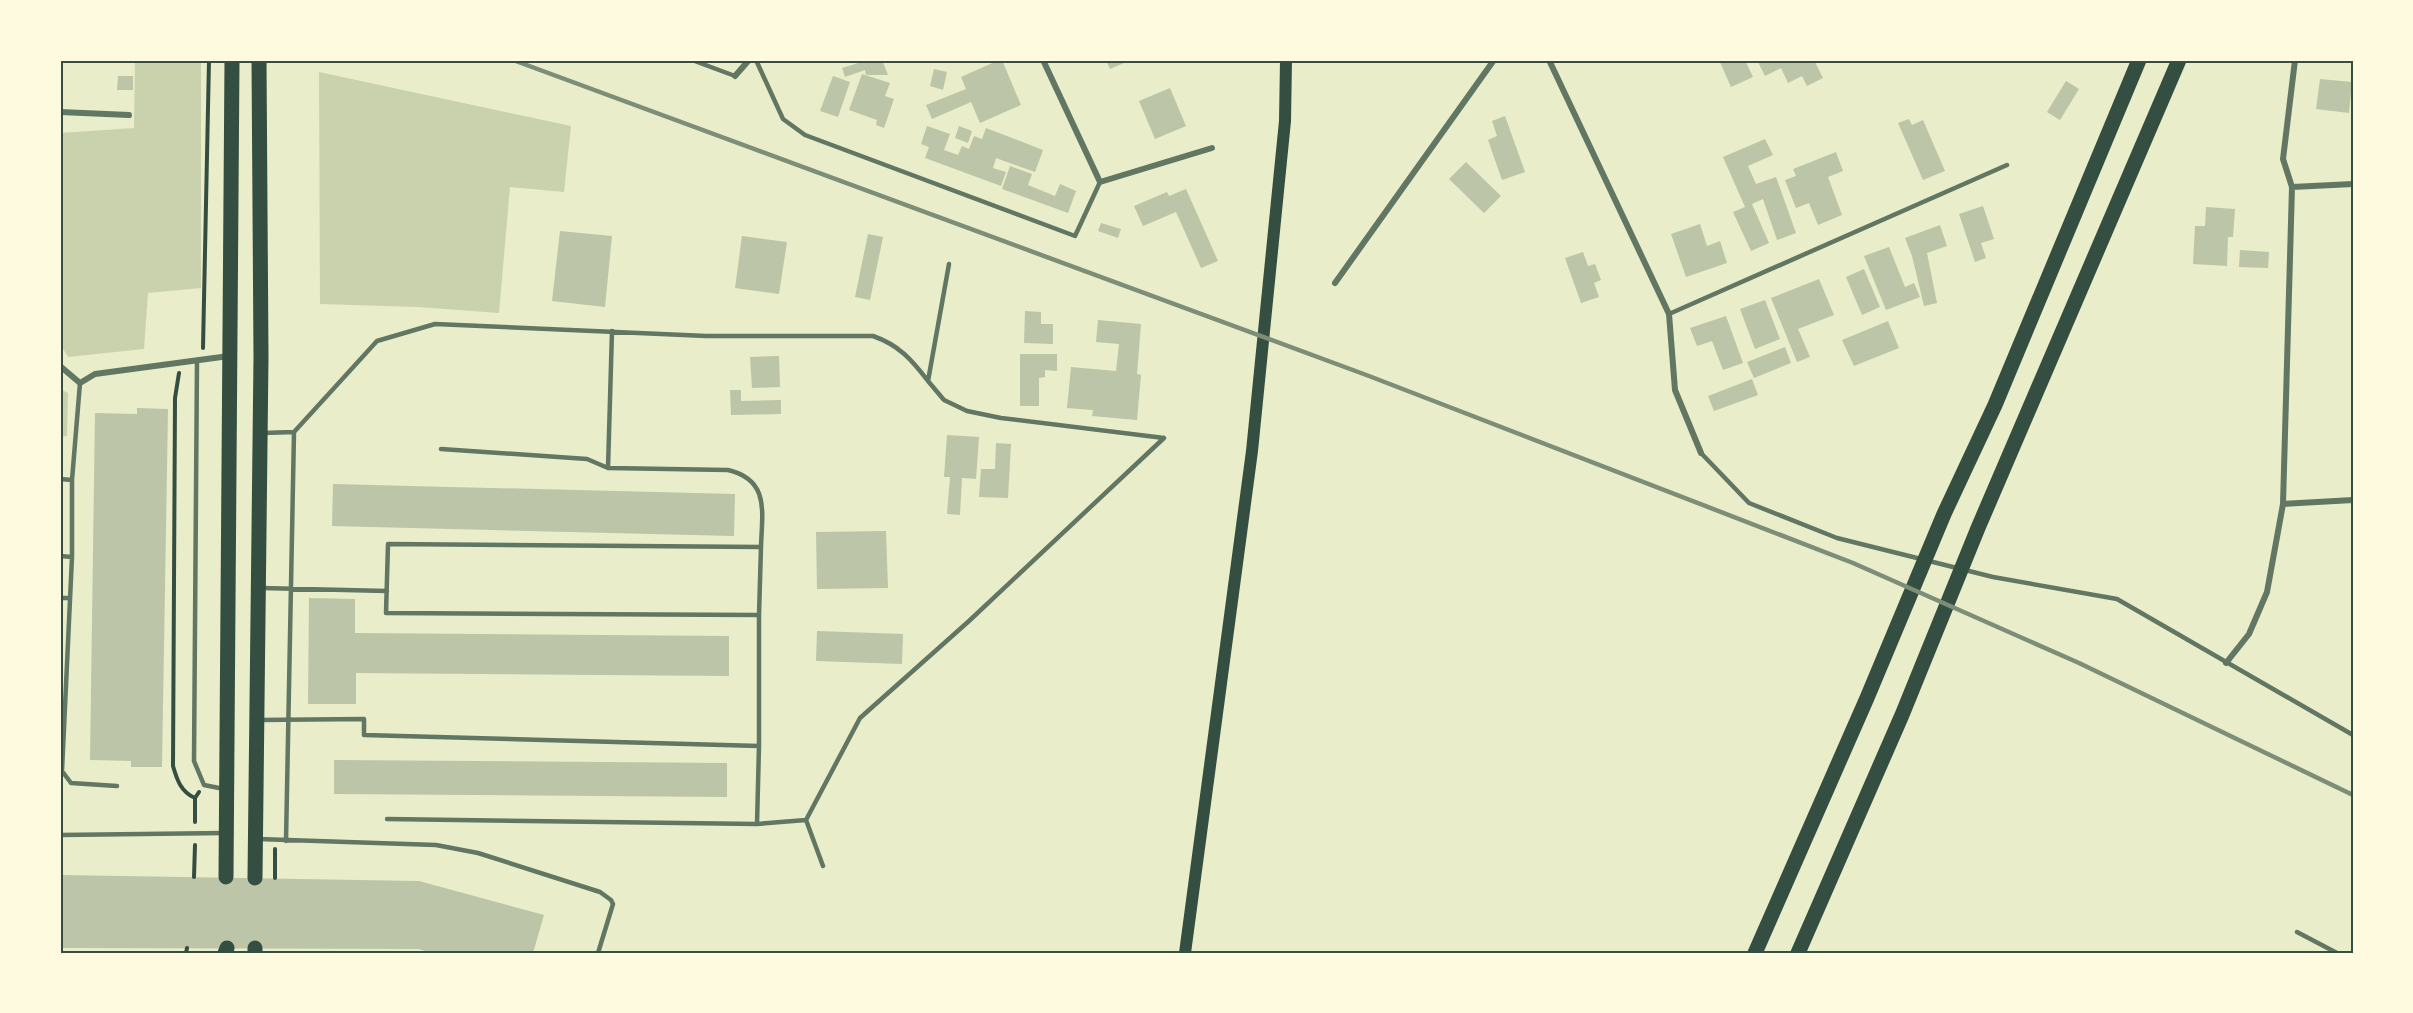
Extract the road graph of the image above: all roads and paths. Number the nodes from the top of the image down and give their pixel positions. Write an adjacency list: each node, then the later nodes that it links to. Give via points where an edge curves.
1 (232, 60): 25 (main road)
2 (259, 60): 32 (main road)
3 (692, 60): 13 (lane)
4 (749, 60): 13 (street)
5 (756, 60): 18 (lane, via 783,119 805,135 1075,236)
6 (1043, 60): 18 (street)
7 (1286, 60): 71 (main road, via 1285,121 1252,451)
8 (1494, 60): 22 (street)
9 (1549, 60): 23 (street)
10 (2139, 60): 72 (main road, via 1995,405)
11 (2179, 60): 73 (main road)
12 (2295, 60): 20 (street, via 2283,159)
13 (735, 76)
14 (60, 112): 15 (street)
15 (129, 115)
16 (1212, 148): 18 (street)
17 (2007, 165): 23 (lane)
18 (1100, 183)
19 (2353, 184): 20 (street)
20 (2292, 187): 39 (street)
21 (949, 264): 29 (lane)
22 (1335, 283)
23 (1669, 314): 34 (street, via 1675,390)
24 (612, 332): 29 (lane, via 873,336 910,357); 31 (lane, via 435,324 377,341); 35 (lane)
25 (229, 356): 26 (street); 57 (main road)
26 (197, 360): 27 (street); 57 (lane, via 194,761 204,785)
27 (181, 361): 30 (street, via 95,374); 58 (path, via 175,398 173,766 177,782)
28 (60, 366): 30 (street)
29 (928, 381): 60 (lane, via 944,400 967,411 1164,438 860,718)
30 (80, 383): 37 (lane)
31 (294, 432): 32 (lane); 44 (lane)
32 (260, 433): 43 (main road)
33 (441, 449): 35 (lane, via 587,459)
34 (1701, 453): 49 (lane, via 1749,503 1838,538 1993,577 2117,599)
35 (608, 468): 40 (lane, via 728,470 744,474 759,493)
36 (60, 479): 37 (lane)
37 (72, 480): 42 (lane)
38 (2353, 500): 39 (street)
39 (2283, 504): 49 (street, via 2267,592 2249,634)
40 (761, 547): 45 (lane, via 388,544); 48 (lane)
41 (60, 556): 42 (lane)
42 (72, 556): 47 (lane)
43 (258, 588): 44 (lane); 52 (main road)
44 (292, 589): 45 (lane); 53 (lane)
45 (387, 591): 48 (lane, via 386,613)
46 (60, 598): 47 (lane)
47 (70, 598): 51 (lane)
48 (759, 615): 55 (lane)
49 (2226, 663): 54 (lane)
50 (60, 675): 51 (lane)
51 (67, 675): 56 (lane, via 62,771 71,783)
52 (256, 720): 53 (lane); 64 (main road)
53 (289, 720): 55 (lane, via 364,719 364,735); 65 (lane)
54 (2353, 735)
55 (759, 746): 61 (lane)
56 (117, 786)
57 (228, 790): 62 (main road)
58 (195, 798)
59 (387, 819): 61 (lane)
60 (806, 820): 61 (lane); 66 (lane)
61 (757, 824)
62 (227, 832): 63 (lane); 67 (main road)
63 (60, 835)
64 (255, 839): 65 (lane); 68 (main road)
65 (286, 841): 70 (lane, via 436,845 478,853 600,892 613,904)
66 (823, 866)
67 (226, 877)
68 (255, 878)
69 (2297, 933): 74 (lane)
70 (598, 953)
71 (1185, 953)
72 (1755, 953)
73 (1798, 953)
74 (2337, 953)

